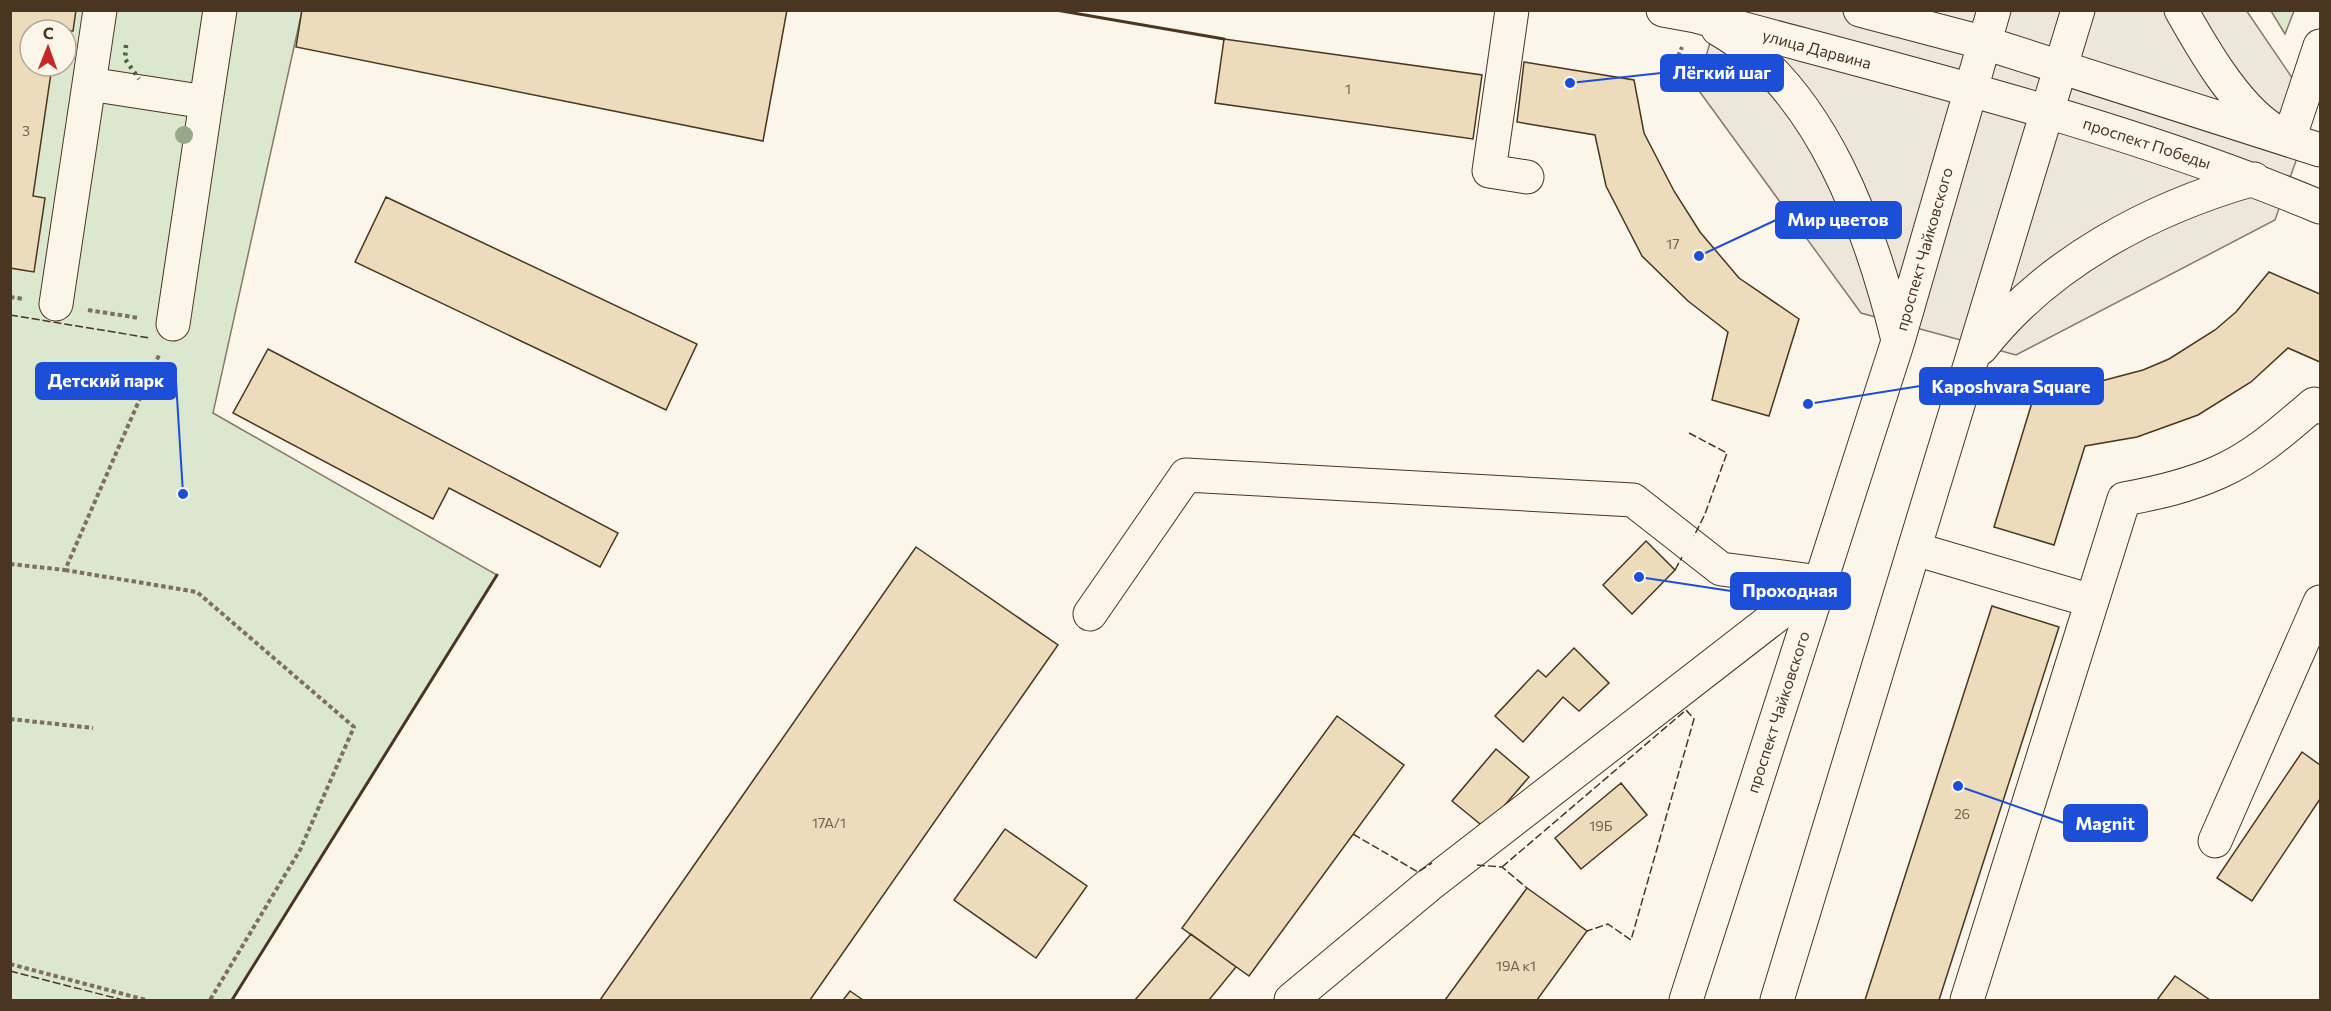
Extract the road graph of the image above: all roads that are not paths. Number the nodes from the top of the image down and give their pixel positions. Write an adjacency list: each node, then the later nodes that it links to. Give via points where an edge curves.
1 (100, 10): 13 (main road)
2 (220, 10): 15 (main road)
3 (1512, 10): 19 (main road, via 1489,171)
4 (1663, 10): 9 (main road, улица Дарвина)
5 (1860, 10): 10 (main road)
6 (1994, 10): 10 (main road, проспект Чайковского)
7 (2078, 10): 12 (main road)
8 (2181, 10): 17 (main road, via 2253,115)
9 (1696, 16): 14 (main road, улица Дарвина); 24 (main road, via 1722,31 1766,67 1823,141 1868,234)
10 (1985, 43): 12 (main road); 14 (main road, проспект Чайковского)
11 (2320, 46): 17 (main road)
12 (2061, 66): 16 (main road); 17 (main road)
13 (89, 84): 15 (main road); 22 (main road)
14 (1970, 90): 16 (main road, проспект Победы); 24 (main road, проспект Чайковского)
15 (206, 102): 23 (main road)
16 (2047, 110): 20 (main road, проспект Победы); 25 (main road)
17 (2289, 139): 18 (main road)
18 (2320, 150)
19 (1527, 177)
20 (2254, 179): 21 (main road, проспект Победы); 25 (main road, via 2215,190 2158,214 2065,268 2000,324)
21 (2320, 207)
22 (56, 304)
23 (173, 324)
24 (1898, 340): 28 (main road, проспект Чайковского)
25 (1973, 359): 27 (main road)
26 (2320, 407): 29 (main road, via 2314,405 2270,441 2221,472 2173,489 2124,499)
27 (1914, 549): 29 (main road); 35 (main road)
28 (1820, 582): 31 (main road, via 1721,569 1633,500 1186,475); 33 (main road, via 1430,885); 34 (main road, проспект Чайковского)
29 (2092, 601): 36 (main road)
30 (2320, 602): 32 (main road)
31 (1090, 614)
32 (2215, 841)
33 (1291, 1000)
34 (1686, 1000)
35 (1777, 1000)
36 (1967, 1000)

